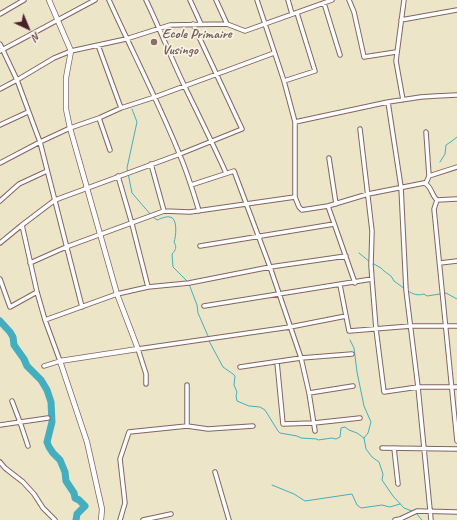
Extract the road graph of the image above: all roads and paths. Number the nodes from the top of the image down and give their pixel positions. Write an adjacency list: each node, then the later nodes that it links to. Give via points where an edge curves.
1 (24, 0): 18 (street)
2 (49, 0): 19 (street)
3 (95, 0): 19 (street)
4 (109, 0): 26 (street)
5 (146, 0): 25 (street)
6 (190, 0): 22 (street)
7 (216, 0): 23 (street)
8 (257, 0): 24 (street)
9 (288, 0): 17 (street)
10 (317, 0): 15 (street)
11 (332, 0): 14 (street)
12 (349, 0): 31 (street, via 364,57)
13 (404, 0): 20 (street)
14 (324, 3): 15 (street); 33 (street)
15 (319, 5): 17 (street)
16 (457, 10): 20 (street)
17 (295, 13): 24 (street); 36 (street, via 315,71)
18 (0, 14)
19 (58, 20): 29 (street); 30 (street)
20 (401, 20): 31 (street)
21 (193, 24): 22 (street); 25 (street); 34 (street)
22 (201, 24): 23 (street)
23 (227, 24): 24 (street, via 245,31)
24 (266, 24): 32 (street)
25 (159, 28): 26 (street); 37 (street)
26 (126, 39): 28 (street); 40 (street)
27 (0, 44): 29 (street)
28 (98, 45): 30 (street); 43 (street)
29 (1, 51): 35 (street)
30 (71, 51): 35 (street); 48 (street, via 66,78 66,108)
31 (396, 52): 41 (street)
32 (274, 53): 34 (street); 36 (street)
33 (340, 55)
34 (217, 74): 37 (street); 51 (street, via 242,129)
35 (17, 80): 38 (street); 44 (street)
36 (284, 81): 46 (street)
37 (185, 86): 40 (street); 51 (street)
38 (0, 89)
39 (457, 95): 41 (street)
40 (155, 97): 43 (street); 54 (street)
41 (403, 100): 42 (street)
42 (388, 102): 46 (street); 65 (street)
43 (122, 108): 45 (street)
44 (28, 112): 47 (street); 52 (street)
45 (99, 118): 48 (street); 53 (street)
46 (295, 122): 68 (street)
47 (0, 125)
48 (70, 128): 52 (street); 66 (street)
49 (360, 130): 67 (street)
50 (426, 132): 62 (street)
51 (212, 140): 54 (street); 60 (street)
52 (40, 142): 56 (street); 59 (street)
53 (110, 150)
54 (180, 154): 57 (street); 64 (street)
55 (329, 158): 74 (street)
56 (0, 163)
57 (151, 164): 61 (street); 76 (street)
58 (457, 167): 62 (street)
59 (47, 170): 70 (street); 72 (street, via 19,184)
60 (226, 173): 64 (street); 73 (street, via 234,171)
61 (118, 176): 66 (street); 78 (street)
62 (429, 176): 63 (street)
63 (426, 183): 65 (street); 71 (street)
64 (191, 185): 77 (street)
65 (401, 187): 67 (street); 103 (street, via 406,290)
66 (87, 188): 70 (street); 81 (street)
67 (368, 194): 74 (street); 92 (street, via 372,231)
68 (295, 197): 73 (street); 75 (street, via 302,210)
69 (457, 199): 71 (street)
70 (55, 200): 80 (street); 85 (street)
71 (437, 200): 89 (street, via 434,208)
72 (0, 201)
73 (246, 204): 77 (street); 82 (street)
74 (336, 204): 75 (street)
75 (328, 206): 79 (street)
76 (164, 211): 77 (street); 78 (street)
77 (199, 211)
78 (132, 224): 81 (street); 95 (street)
79 (334, 224): 82 (street); 86 (street)
80 (22, 225): 83 (street); 88 (street)
81 (100, 235): 85 (street); 97 (street)
82 (259, 237): 84 (street); 90 (street)
83 (0, 242)
84 (200, 246)
85 (66, 247): 88 (street); 100 (street)
86 (346, 256): 90 (street); 93 (street)
87 (457, 261): 89 (street)
88 (30, 263): 96 (street)
89 (440, 263): 104 (street)
90 (270, 267): 95 (street); 98 (street)
91 (0, 278): 96 (street, via 10,307)
92 (372, 279): 93 (street); 107 (street)
93 (355, 283): 94 (street)
94 (340, 285): 98 (street); 101 (street)
95 (148, 288): 97 (street)
96 (37, 292): 102 (street)
97 (117, 294): 100 (street); 108 (street)
98 (280, 295): 99 (street); 106 (street)
99 (204, 306)
100 (82, 307): 102 (street)
101 (346, 316): 106 (street); 107 (street, via 349,330)
102 (45, 320): 111 (street)
103 (411, 326): 104 (street); 107 (street); 118 (street)
104 (446, 326): 105 (street); 119 (street)
105 (457, 326)
106 (290, 327): 108 (street); 110 (street)
107 (376, 329): 118 (street, via 384,392)
108 (138, 349): 111 (street); 115 (street, via 146,374)
109 (352, 354): 110 (street)
110 (301, 358): 112 (street); 121 (street)
111 (60, 361): 113 (street); 144 (street, via 87,442 102,510)
112 (277, 362): 114 (street); 126 (street, via 283,424)
113 (44, 366)
114 (240, 367)
115 (146, 384)
116 (187, 385): 128 (street)
117 (353, 386): 121 (street)
118 (418, 387): 119 (street); 135 (street)
119 (452, 387): 120 (street); 131 (street)
120 (457, 387)
121 (309, 393): 126 (street)
122 (12, 401): 125 (street)
123 (48, 418): 125 (street)
124 (360, 418): 126 (street)
125 (20, 422): 127 (street); 132 (street)
126 (314, 423): 130 (street)
127 (0, 425)
128 (187, 426): 129 (street, via 208,429); 145 (street, via 129,432 120,458 125,503)
129 (253, 426)
130 (315, 431)
131 (457, 441)
132 (28, 446)
133 (382, 448): 134 (street)
134 (394, 448): 135 (street); 139 (street)
135 (425, 449): 136 (street); 140 (street)
136 (457, 449)
137 (0, 462): 143 (street, via 23,482)
138 (215, 472): 147 (street)
139 (398, 484)
140 (431, 511): 141 (street); 148 (street, via 415,512); 149 (street)
141 (457, 512)
142 (171, 514): 146 (street)
143 (55, 520)
144 (101, 520)
145 (120, 520)
146 (143, 520)
147 (229, 520)
148 (396, 520)
149 (431, 520)

